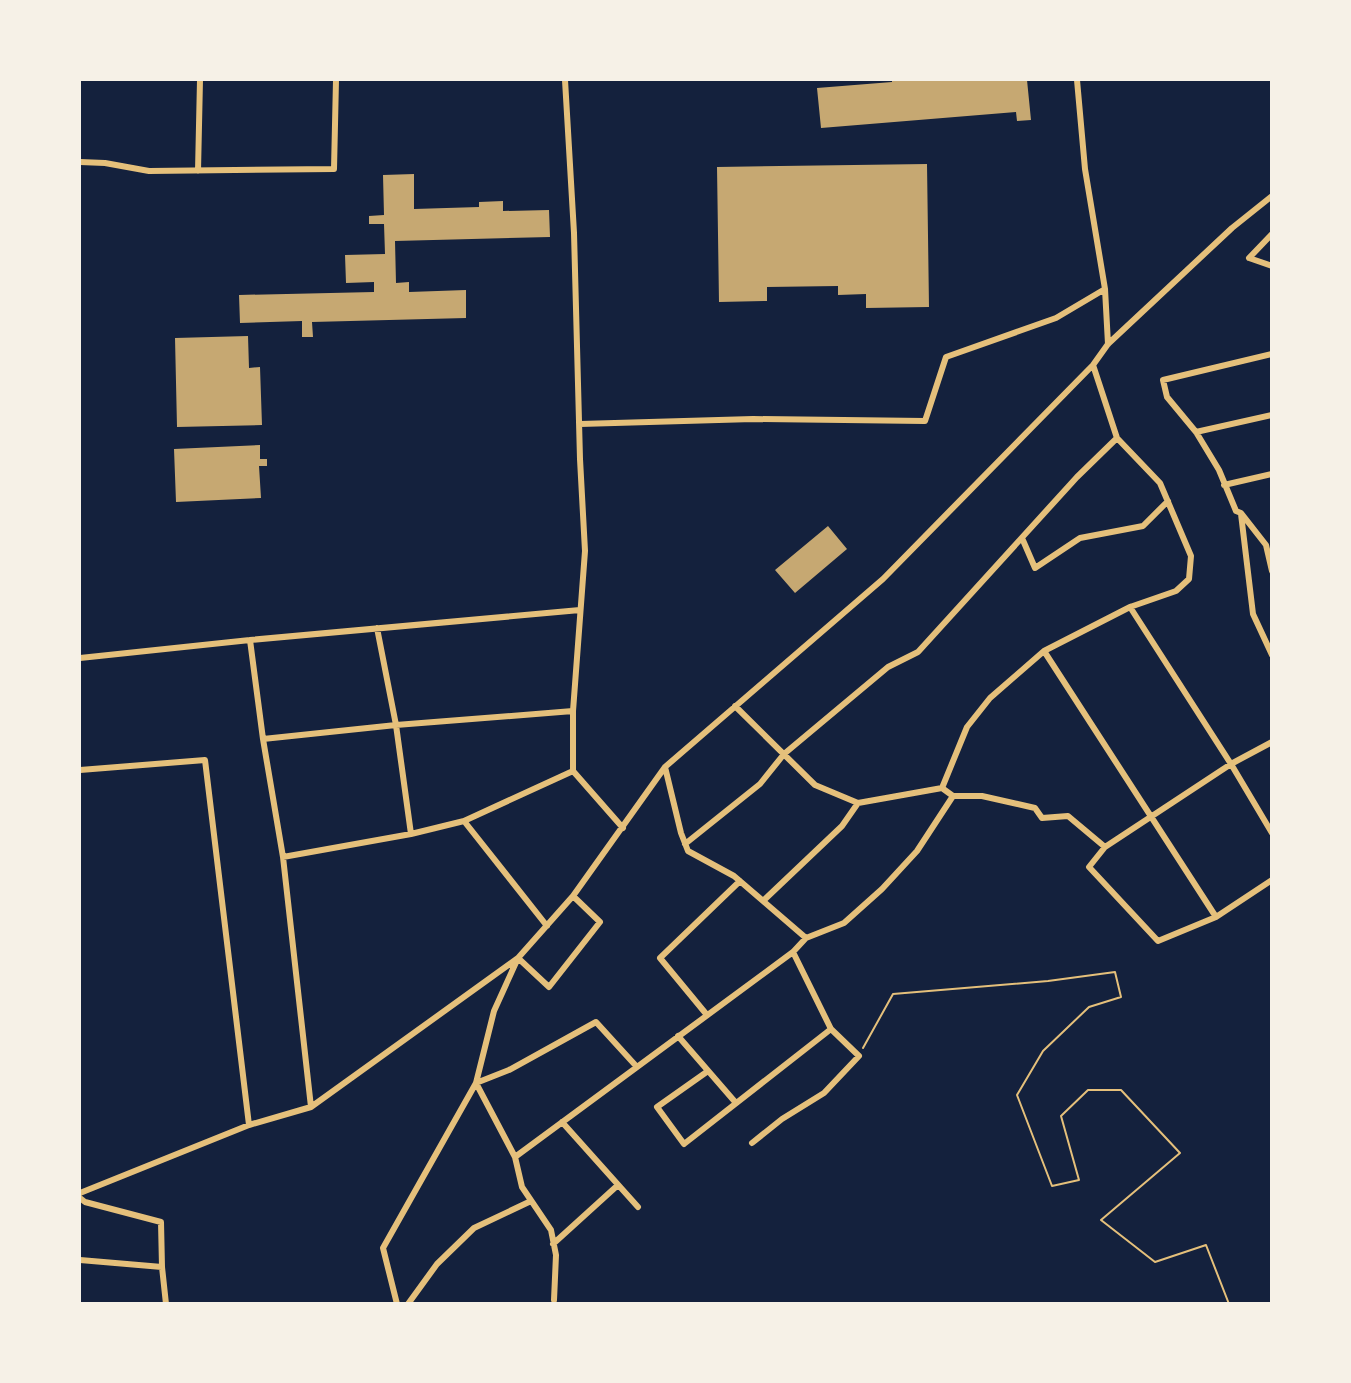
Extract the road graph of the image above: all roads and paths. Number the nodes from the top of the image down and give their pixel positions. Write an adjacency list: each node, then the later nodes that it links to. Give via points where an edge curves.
1 (200, 80): 6 (street)
2 (336, 80): 6 (street, via 334,169)
3 (565, 80): 15 (street)
4 (1077, 80): 10 (street, via 1085,169)
5 (80, 162): 6 (street, via 149,171)
6 (198, 171)
7 (1272, 196): 11 (street, via 1232,228)
8 (1272, 234): 9 (street, via 1249,258)
9 (1272, 266)
10 (1105, 290): 11 (street); 15 (street, via 1056,318 946,357 925,422 753,419)
11 (1108, 344): 13 (street)
12 (1272, 354): 16 (street, via 1163,380 1167,397)
13 (1093, 366): 17 (street); 31 (street, via 883,579)
14 (1272, 415): 16 (street)
15 (580, 424): 25 (street, via 585,551)
16 (1196, 432): 19 (street)
17 (1117, 438): 20 (street, via 1160,483); 22 (street)
18 (1272, 474): 19 (street)
19 (1224, 485): 21 (street, via 1236,511)
20 (1168, 501): 22 (street, via 1143,526 1080,538 1035,568); 24 (street, via 1191,556 1189,579 1176,591)
21 (1241, 513): 23 (street, via 1266,545); 29 (street, via 1253,614)
22 (1022, 538): 36 (street, via 918,652 888,667)
23 (1272, 571)
24 (1130, 607): 28 (street); 37 (street)
25 (580, 610): 26 (street); 32 (street)
26 (377, 628): 27 (street); 33 (street)
27 (250, 640): 30 (street); 34 (street)
28 (1044, 651): 41 (street, via 990,698 967,727); 44 (street)
29 (1272, 655)
30 (80, 658)
31 (735, 706): 36 (street); 38 (street)
32 (573, 711): 33 (street); 40 (street)
33 (396, 725): 34 (street); 48 (street)
34 (263, 739): 51 (street)
35 (1272, 742): 37 (street)
36 (784, 754): 43 (street, via 815,785); 49 (street, via 760,784)
37 (1230, 764): 44 (street); 47 (street)
38 (664, 767): 46 (street); 49 (street)
39 (80, 770): 71 (street, via 205,760)
40 (573, 771): 45 (street); 46 (street)
41 (942, 788): 42 (street); 43 (street)
42 (953, 796): 50 (street, via 982,796 1035,808 1042,818 1068,816); 58 (street, via 916,851 882,889 844,923)
43 (858, 803): 55 (street, via 842,826)
44 (1151, 818): 50 (street); 56 (street)
45 (464, 821): 48 (street); 57 (street)
46 (623, 828): 54 (street)
47 (1272, 833)
48 (411, 834): 51 (street)
49 (686, 844): 53 (street, via 688,851)
50 (1105, 847): 56 (street, via 1089,867 1158,941)
51 (283, 857): 69 (street)
52 (1272, 880): 56 (street)
53 (740, 881): 55 (street); 61 (street, via 660,958)
54 (573, 896): 57 (street); 60 (street, via 600,922 549,987)
55 (763, 902): 58 (street)
56 (1216, 917)
57 (547, 926): 60 (street)
58 (806, 938): 59 (street)
59 (793, 952): 61 (street); 62 (street)
60 (518, 957): 67 (street, via 494,1011); 69 (street)
61 (707, 1016): 63 (street)
62 (831, 1029): 64 (street); 68 (street)
63 (678, 1036): 65 (street); 66 (street)
64 (859, 1056): 72 (street, via 824,1093); 86 (path, via 893,994 1114,972 1121,997 1089,1007 1043,1051 1017,1095 1052,1186 1079,1180 1061,1116 1088,1090 1121,1090 1180,1153 1101,1220 1155,1262 1206,1245)
65 (637, 1067): 67 (street, via 596,1022 509,1070); 70 (street)
66 (708, 1071): 68 (street); 68 (street, via 657,1107 684,1144)
67 (476, 1083): 73 (street); 84 (street, via 383,1248)
68 (736, 1103)
69 (311, 1107): 71 (street)
70 (562, 1122): 73 (street); 74 (street)
71 (249, 1125): 75 (street)
72 (752, 1143)
73 (515, 1157): 77 (street, via 522,1187)
74 (618, 1185): 78 (street); 79 (street)
75 (80, 1193)
76 (80, 1198): 81 (street, via 161,1222)
77 (531, 1201): 79 (street, via 551,1230); 85 (street, via 474,1228 437,1264)
78 (638, 1207)
79 (553, 1244): 82 (street)
80 (80, 1260): 81 (street)
81 (162, 1267): 83 (street)
82 (554, 1300)
83 (166, 1304)
84 (397, 1304)
85 (408, 1304)
86 (1229, 1304)

